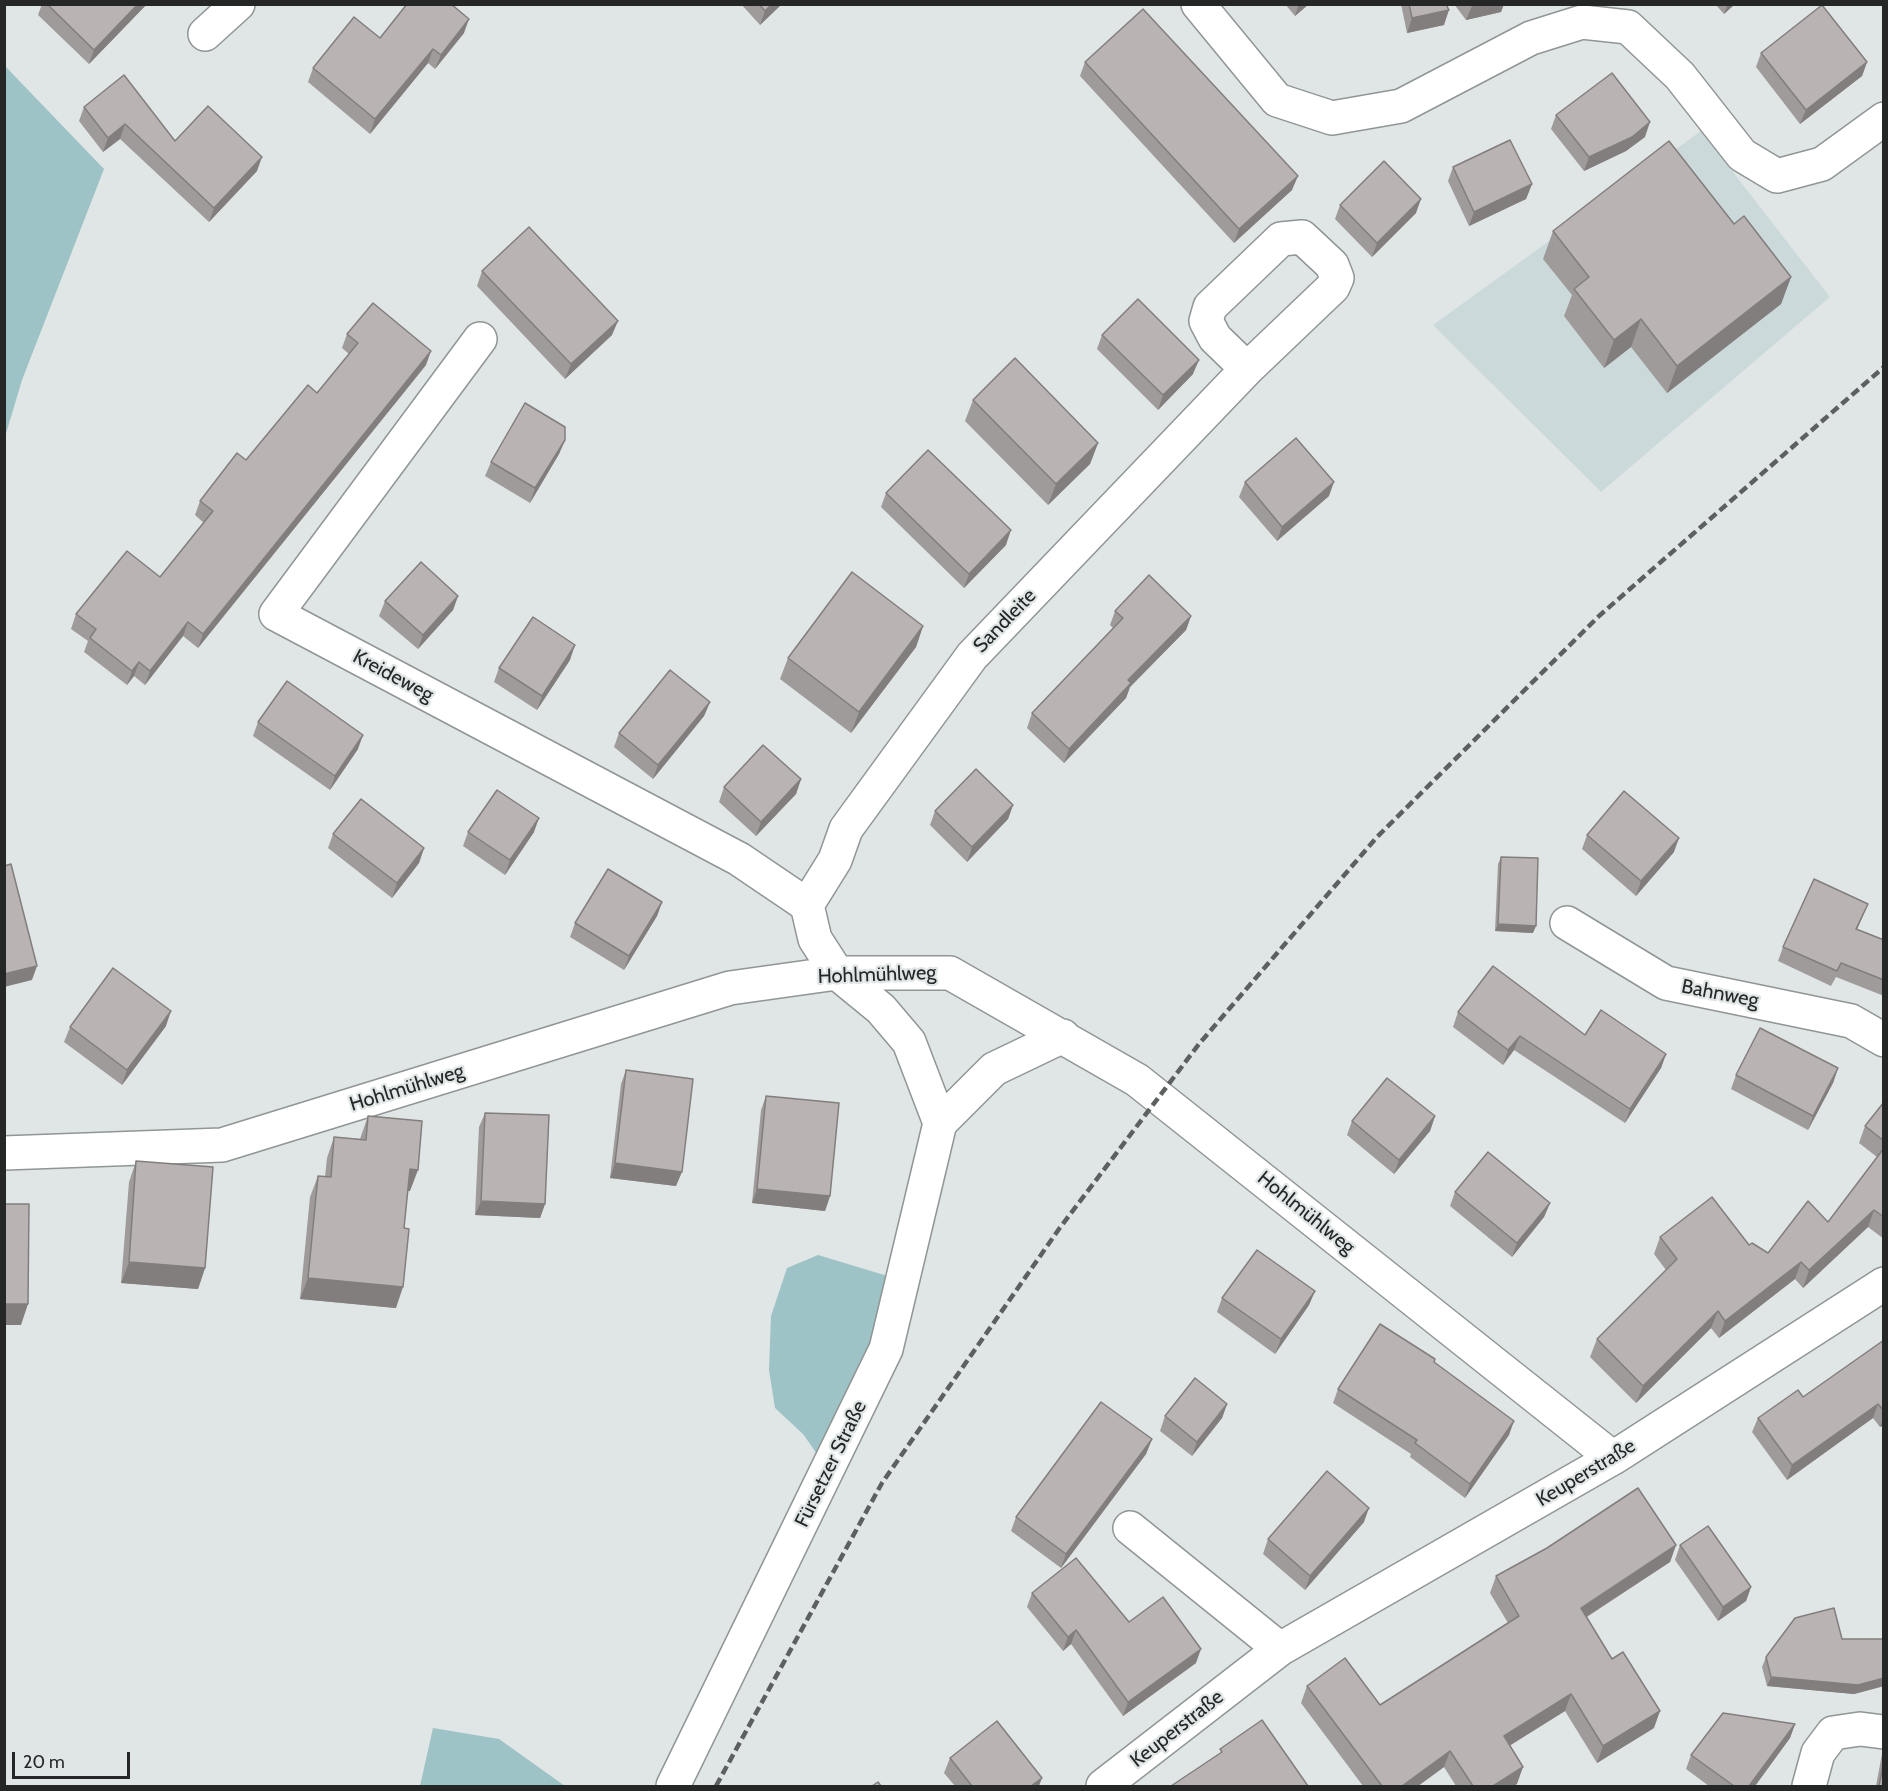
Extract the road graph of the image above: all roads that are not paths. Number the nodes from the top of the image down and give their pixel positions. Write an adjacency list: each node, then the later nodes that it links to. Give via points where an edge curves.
1 (238, 4): 3 (street)
2 (1198, 4): 4 (street, via 1277,100 1332,118 1401,106 1531,38 1582,22 1628,27 1680,76 1742,155 1777,176 1822,164)
3 (205, 34)
4 (1884, 119)
5 (480, 339): 7 (street, Kreideweg, via 276,614 739,859)
6 (1246, 369): 7 (street, Sandleite, via 972,656 846,829 835,860)
7 (807, 905): 9 (street, via 815,939)
8 (1567, 923): 11 (street, Bahnweg, via 1666,983 1851,1021)
9 (837, 973): 10 (street, Hohlmühlweg, via 950,973); 12 (street, via 880,1009 909,1042); 13 (street, Hohlmühlweg, via 730,988 222,1145)
10 (1063, 1036): 12 (street, via 994,1069); 15 (street, Hohlmühlweg, via 1137,1080)
11 (1884, 1040)
12 (940, 1123): 19 (street, Fürsetzer Straße, via 886,1349)
13 (4, 1153)
14 (1884, 1284): 15 (street, Keuperstraße)
15 (1613, 1458): 17 (street, Keuperstraße)
16 (1130, 1528): 17 (street)
17 (1280, 1649): 20 (street, Keuperstraße)
18 (1884, 1732): 21 (street, via 1860,1729 1833,1733 1818,1753)
19 (673, 1786)
20 (1103, 1786)
21 (1809, 1786)

